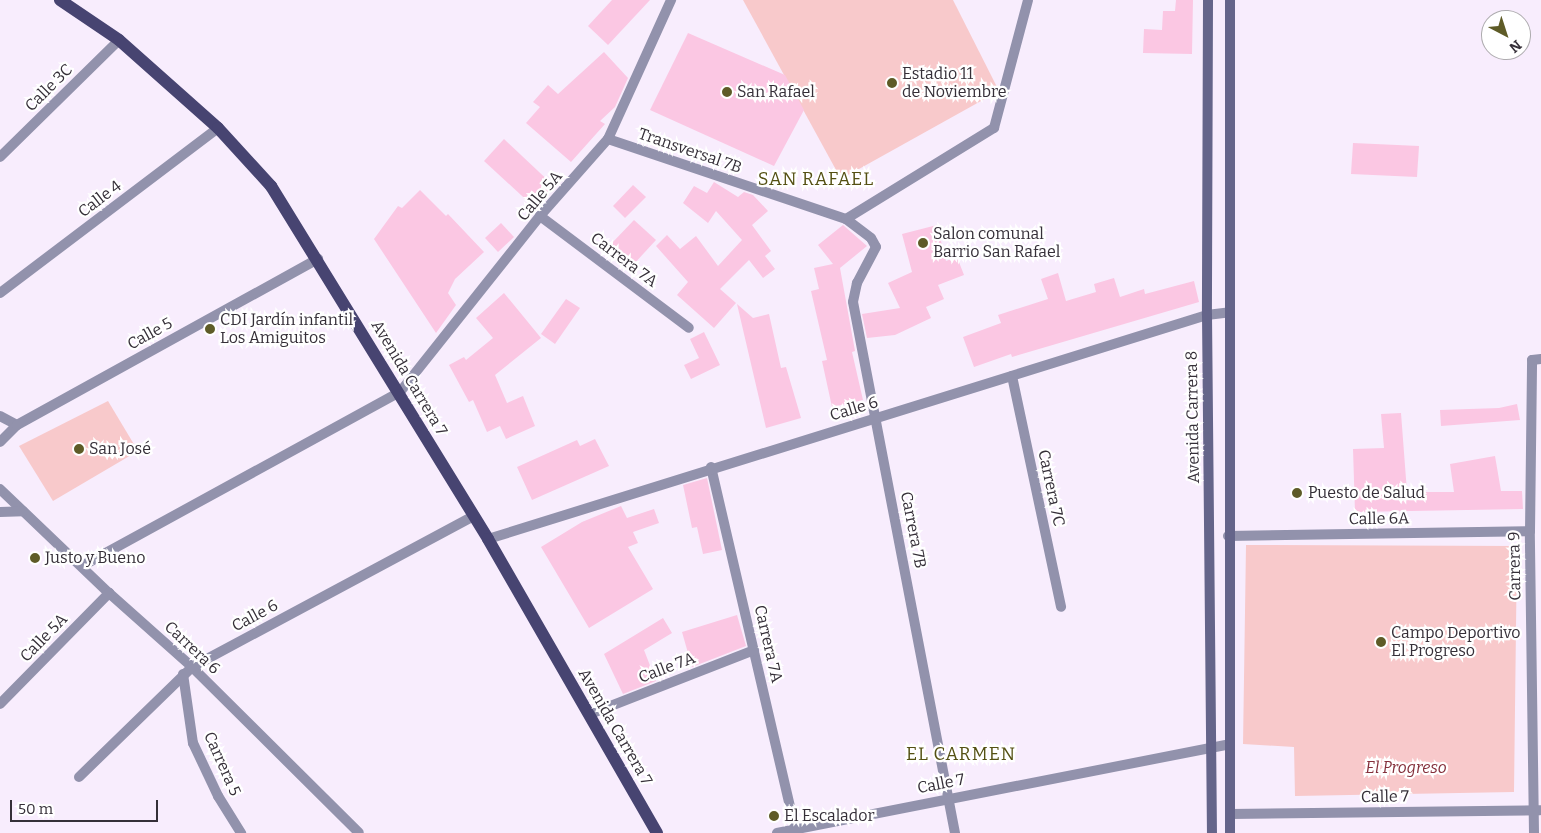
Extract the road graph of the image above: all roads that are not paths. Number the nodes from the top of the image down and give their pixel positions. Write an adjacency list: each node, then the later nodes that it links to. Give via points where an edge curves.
1 (60, 0): 6 (main road, Avenida Carrera 7)
2 (671, 0): 8 (street, Calle 5A)
3 (1028, 0): 11 (street, via 994,128)
4 (1208, 0): 16 (street, Avenida Carrera 8)
5 (1230, 0): 15 (street)
6 (120, 40): 7 (main road, Avenida Carrera 7); 9 (street, Calle 3C)
7 (218, 128): 13 (main road, Avenida Carrera 7, via 271,186); 14 (street, Calle 4)
8 (608, 139): 10 (street, Calle 5A); 11 (street, Transversal 7B)
9 (0, 157)
10 (540, 216): 17 (street, Carrera 7A); 20 (street, Calle 5A)
11 (846, 219): 12 (street, Transversal 7B)
12 (871, 238): 22 (street, Carrera 7B, via 876,247 874,256 856,284 854,302)
13 (318, 258): 20 (main road, Avenida Carrera 7); 23 (street, Calle 5)
14 (0, 293)
15 (1230, 312): 16 (street, Calle 6); 31 (street)
16 (1207, 315): 19 (street, Calle 6); 42 (street, Avenida Carrera 8)
17 (690, 328)
18 (1537, 359): 30 (street, Carrera 9)
19 (1012, 376): 22 (street, Calle 6); 35 (street, Carrera 7C)
20 (400, 392): 29 (main road, Avenida Carrera 7); 33 (street)
21 (0, 416): 23 (street)
22 (877, 418): 25 (street, Calle 6); 44 (street, Carrera 7B)
23 (17, 425): 24 (street, Calle 5)
24 (0, 442)
25 (711, 467): 32 (street, Calle 6); 36 (street, Carrera 7A)
26 (0, 489): 27 (street, Carrera 6)
27 (23, 510): 28 (street); 33 (street, Carrera 6)
28 (0, 512)
29 (472, 517): 32 (main road, Avenida Carrera 7); 37 (street, Calle 6)
30 (1530, 531): 31 (street, Calle 6A); 45 (street, Carrera 9)
31 (1228, 536): 41 (street)
32 (488, 539): 40 (main road, Avenida Carrera 7)
33 (82, 566): 34 (street, Carrera 6)
34 (109, 594): 37 (street, Carrera 6); 39 (street, Calle 5A)
35 (1061, 607)
36 (754, 650): 40 (street, Calle 7A); 47 (street, Carrera 7A)
37 (192, 667): 38 (street, Calle 6); 49 (street, Carrera 6)
38 (183, 674): 43 (street, Calle 6); 48 (street, Carrera 5, via 193,743 218,796)
39 (0, 704)
40 (590, 714): 50 (main road, Avenida Carrera 7)
41 (1229, 744): 42 (street, Calle 7); 46 (street)
42 (1211, 746): 44 (street, Calle 7); 53 (street, Avenida Carrera 8)
43 (79, 777)
44 (948, 797): 47 (street, Calle 7); 52 (street, Carrera 7B)
45 (1538, 810): 46 (street, Calle 7); 55 (street, Carrera 9)
46 (1230, 814): 54 (street)
47 (795, 828): 51 (street, Calle 7)
48 (241, 833)
49 (359, 833)
50 (657, 833)
51 (777, 833)
52 (955, 833)
53 (1212, 833)
54 (1230, 833)
55 (1534, 833)

